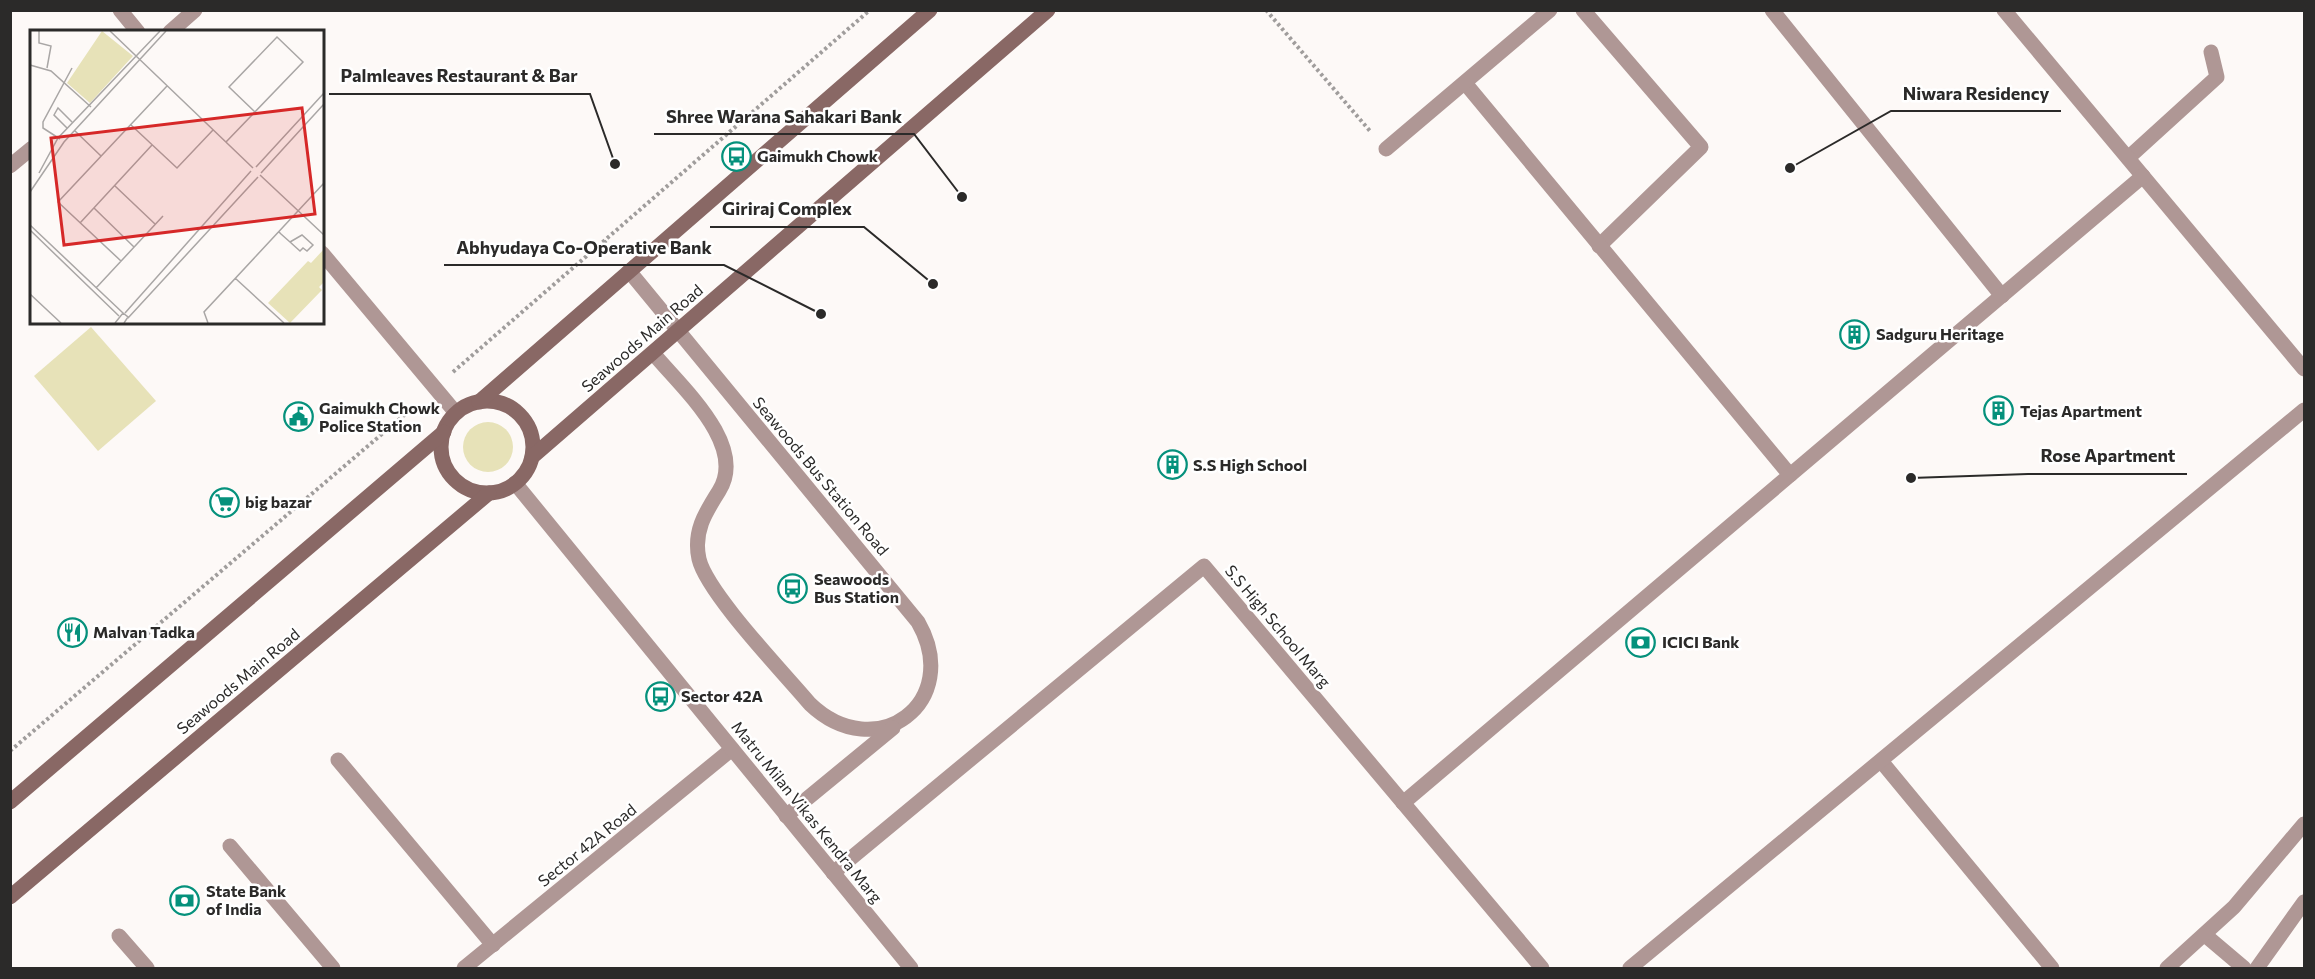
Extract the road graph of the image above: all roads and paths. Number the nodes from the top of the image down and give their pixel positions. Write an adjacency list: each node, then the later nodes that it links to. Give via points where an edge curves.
1 (120, 10): 10 (street)
2 (195, 10): 11 (street)
3 (930, 10): 21 (main road)
4 (1048, 10): 23 (main road, Seawoods Main Road)
5 (1266, 10): 14 (path)
6 (1550, 10): 13 (street)
7 (1583, 10): 19 (street, via 1701,147)
8 (1772, 10): 22 (street)
9 (2004, 10): 16 (street)
10 (136, 30)
11 (172, 30)
12 (2211, 52): 16 (street, via 2217,77)
13 (1465, 83): 14 (street); 19 (street)
14 (1386, 149)
15 (30, 150): 17 (street)
16 (2128, 158): 18 (street)
17 (10, 166)
18 (2143, 176): 22 (street); 25 (street)
19 (1599, 246): 31 (street)
20 (324, 255): 28 (street)
21 (629, 271): 23 (street, Seawoods Bus Station Road); 26 (main road)
22 (2002, 296): 31 (street)
23 (678, 331): 24 (main road, Seawoods Main Road); 34 (street, Seawoods Bus Station Road, via 929,640 931,671 921,700)
24 (653, 353): 30 (main road, Seawoods Main Road); 34 (street, via 718,432 725,451 725,479 703,516 698,538 702,570 713,588 825,719 845,728 867,731)
25 (2304, 369)
26 (479, 402): 28 (main road); 30 (main road, via 501,403 520,415 532,434)
27 (2304, 410): 37 (street)
28 (456, 413): 29 (main road)
29 (444, 432): 33 (main road, via 442,459 452,477 469,489); 38 (main road)
30 (532, 457): 32 (main road)
31 (1790, 475): 39 (street)
32 (516, 483): 33 (main road); 35 (street, Matru Milan Vikas Kendra Marg)
33 (489, 493): 44 (main road, Seawoods Main Road)
34 (907, 716): 40 (street, Seawoods Bus Station Road)
35 (732, 749): 40 (street, Matru Milan Vikas Kendra Marg); 48 (street, Sector 42A Road)
36 (338, 760): 48 (street)
37 (1881, 761): 54 (street); 55 (street)
38 (10, 802)
39 (1403, 803): 43 (street, S.S High School Marg, via 1204,566); 53 (street, S.S High School Marg)
40 (786, 816): 43 (street, Matru Milan Vikas Kendra Marg)
41 (2304, 824): 46 (street, via 2234,907)
42 (230, 846): 50 (street)
43 (833, 873): 52 (street, Matru Milan Vikas Kendra Marg)
44 (10, 897)
45 (2304, 902): 58 (street)
46 (2205, 935): 56 (street); 57 (street)
47 (119, 936): 49 (street)
48 (493, 945): 51 (street, Sector 42A Road)
49 (147, 969)
50 (333, 969)
51 (464, 969)
52 (911, 969)
53 (1542, 969)
54 (1630, 969)
55 (2052, 969)
56 (2167, 969)
57 (2244, 969)
58 (2257, 969)

